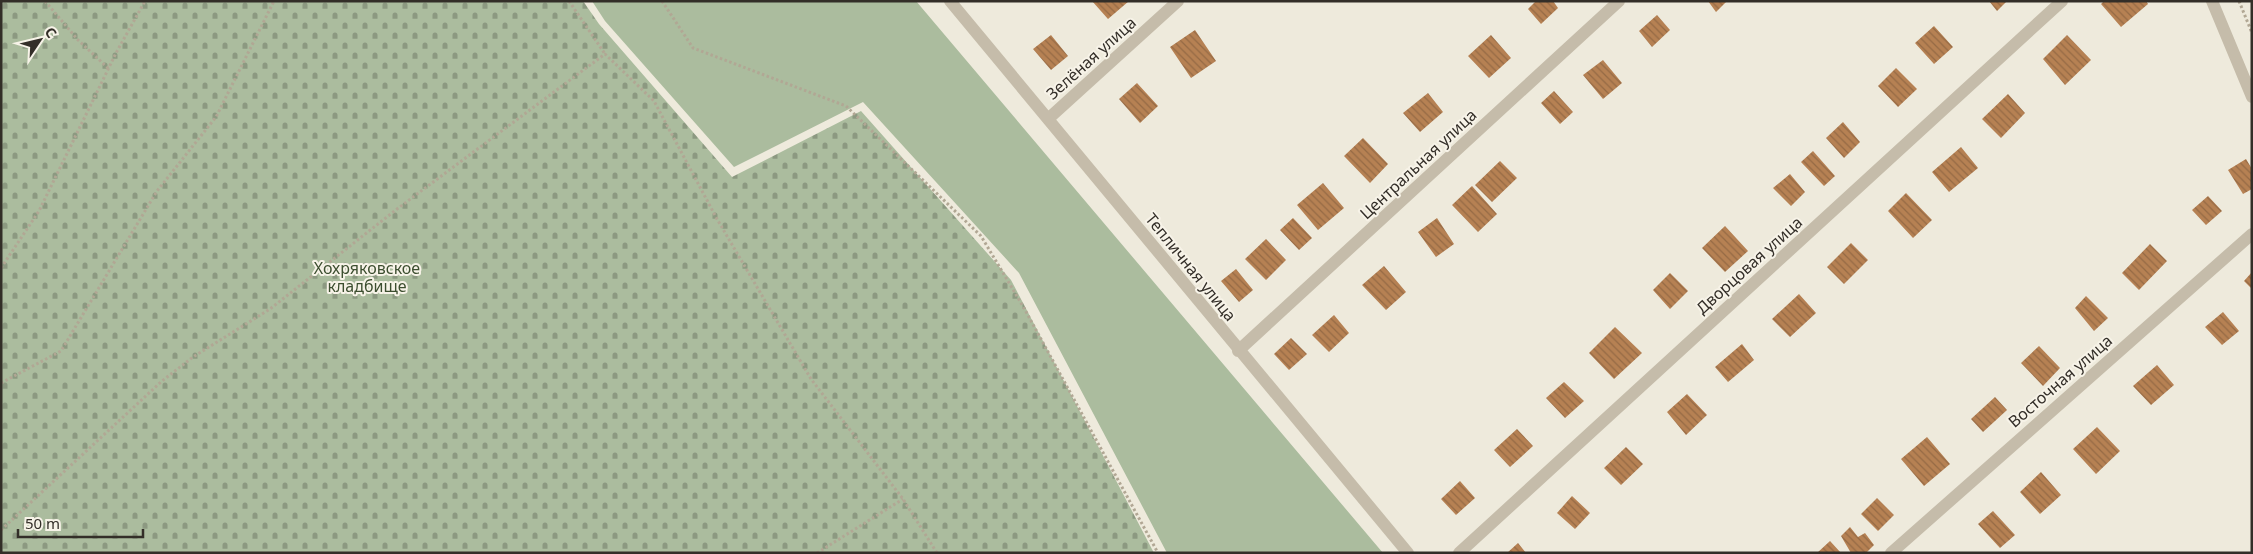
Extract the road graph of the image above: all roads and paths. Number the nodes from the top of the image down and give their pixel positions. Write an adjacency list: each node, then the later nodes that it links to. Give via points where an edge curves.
1 (45, 1): 14 (path, via 78,40)
2 (145, 1): 14 (path)
3 (274, 1): 20 (path, via 216,117 157,191 61,351)
4 (569, 1): 13 (path)
5 (662, 1): 25 (path, via 693,48 846,106 980,236 1024,308)
6 (950, 1): 16 (street, Тепличная улица)
7 (1178, 1): 16 (street, Зелёная улица)
8 (1619, 1): 19 (street, Центральная улица)
9 (2062, 1): 27 (street, Дворцовая улица)
10 (2212, 1): 15 (street)
11 (2239, 1): 12 (path)
12 (2252, 33)
13 (605, 54): 21 (path, via 654,101 717,219 812,379); 22 (path, via 397,209 270,309 192,357)
14 (109, 69): 18 (path, via 39,211)
15 (2252, 97)
16 (1048, 119): 19 (street, Тепличная улица)
17 (2252, 234): 28 (street, Восточная улица)
18 (1, 268)
19 (1238, 351): 26 (street, Тепличная улица)
20 (1, 383)
21 (903, 499): 23 (path); 24 (path)
22 (1, 530)
23 (817, 553)
24 (937, 553)
25 (1158, 553)
26 (1408, 553)
27 (1459, 553)
28 (1891, 553)

